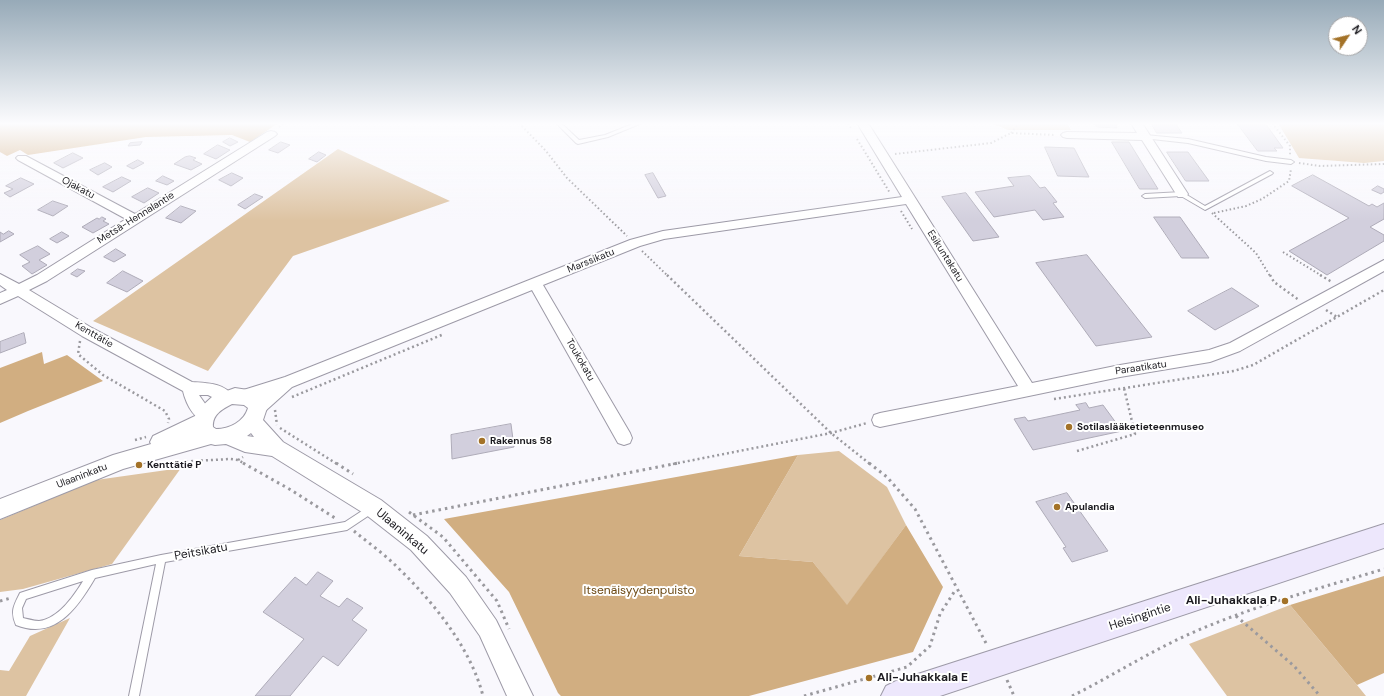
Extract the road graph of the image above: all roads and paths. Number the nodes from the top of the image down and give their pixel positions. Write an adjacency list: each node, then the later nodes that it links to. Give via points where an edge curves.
1 (236, 155): 18 (street, Metsä-Hennalantie)
2 (550, 155): 20 (path)
3 (880, 155): 7 (path)
4 (1157, 155): 12 (street)
5 (1251, 155): 9 (lane)
6 (1291, 155): 9 (path)
7 (875, 156): 14 (street, Esikuntakatu); 15 (path)
8 (22, 158): 18 (street, Ojakatu)
9 (1291, 162): 10 (path, via 1320,166); 17 (path, via 1289,181 1262,199 1246,206)
10 (1384, 164)
11 (1270, 173): 16 (lane)
12 (1182, 194): 13 (lane); 16 (lane)
13 (1145, 196)
14 (910, 200): 15 (street, Marssikatu); 34 (street, Esikuntakatu)
15 (895, 202): 19 (path); 20 (street, Marssikatu, via 663,235)
16 (1205, 208): 17 (path)
17 (1213, 213): 29 (path, via 1256,253 1274,282)
18 (135, 218): 27 (street, Metsä-Hennalantie)
19 (913, 230)
20 (638, 250): 21 (path); 25 (street, Marssikatu); 40 (path)
21 (649, 250)
22 (1283, 252): 26 (path)
23 (1380, 271): 26 (street, Paraatikatu)
24 (0, 279): 27 (street, Kenttätie)
25 (535, 283): 36 (street, Marssikatu, via 289,382); 41 (street, Toukokatu)
26 (1342, 288): 34 (street, Paraatikatu, via 1235,348 1217,354 1168,364 1084,374)
27 (20, 290): 28 (street, Metsä-Hennalantie); 32 (street, Kenttätie, via 88,332)
28 (0, 299)
29 (1299, 300)
30 (448, 332): 35 (path)
31 (80, 338): 38 (path, via 78,354 103,375 165,411 169,419)
32 (190, 388): 36 (street, via 211,389); 39 (street, via 191,396)
33 (1124, 388): 43 (path, via 1135,434)
34 (1028, 389): 37 (street, Paraatikatu)
35 (288, 399)
36 (245, 406): 39 (street, via 214,405); 39 (street, via 238,433); 42 (street)
37 (880, 420): 40 (path)
38 (168, 426)
39 (212, 427): 42 (street, via 245,444); 44 (street); 44 (street, Ulaaninkatu, via 141,456)
40 (831, 433): 48 (path); 54 (path, via 887,477 915,509)
41 (624, 438)
42 (276, 448): 46 (street, Ulaaninkatu)
43 (1077, 451)
44 (120, 461): 47 (street, Ulaaninkatu)
45 (179, 462): 49 (path, via 238,460)
46 (373, 508): 49 (lane, Peitsikatu); 57 (street, Ulaaninkatu, via 419,543 458,585 488,628)
47 (0, 509)
48 (413, 515)
49 (348, 526): 51 (lane, Peitsikatu); 60 (path, via 395,564 430,603 469,656)
50 (1384, 536): 64 (main road, Helsingintie)
51 (161, 560): 53 (lane); 59 (lane, Peitsikatu)
52 (1384, 569): 55 (path)
53 (92, 574): 53 (lane, via 65,613 40,625 19,622 17,608 23,596)
54 (956, 588): 56 (path); 63 (path, via 940,614 930,646 907,667)
55 (1236, 616): 66 (path, via 1169,643); 67 (path, via 1294,666)
56 (990, 649)
57 (508, 670): 61 (street, Ulaaninkatu); 62 (street, Ulaaninkatu)
58 (1003, 673): 65 (path)
59 (134, 696)
60 (483, 696)
61 (510, 696)
62 (520, 696)
63 (804, 696)
64 (896, 696)
65 (1014, 696)
66 (1072, 696)
67 (1320, 696)

